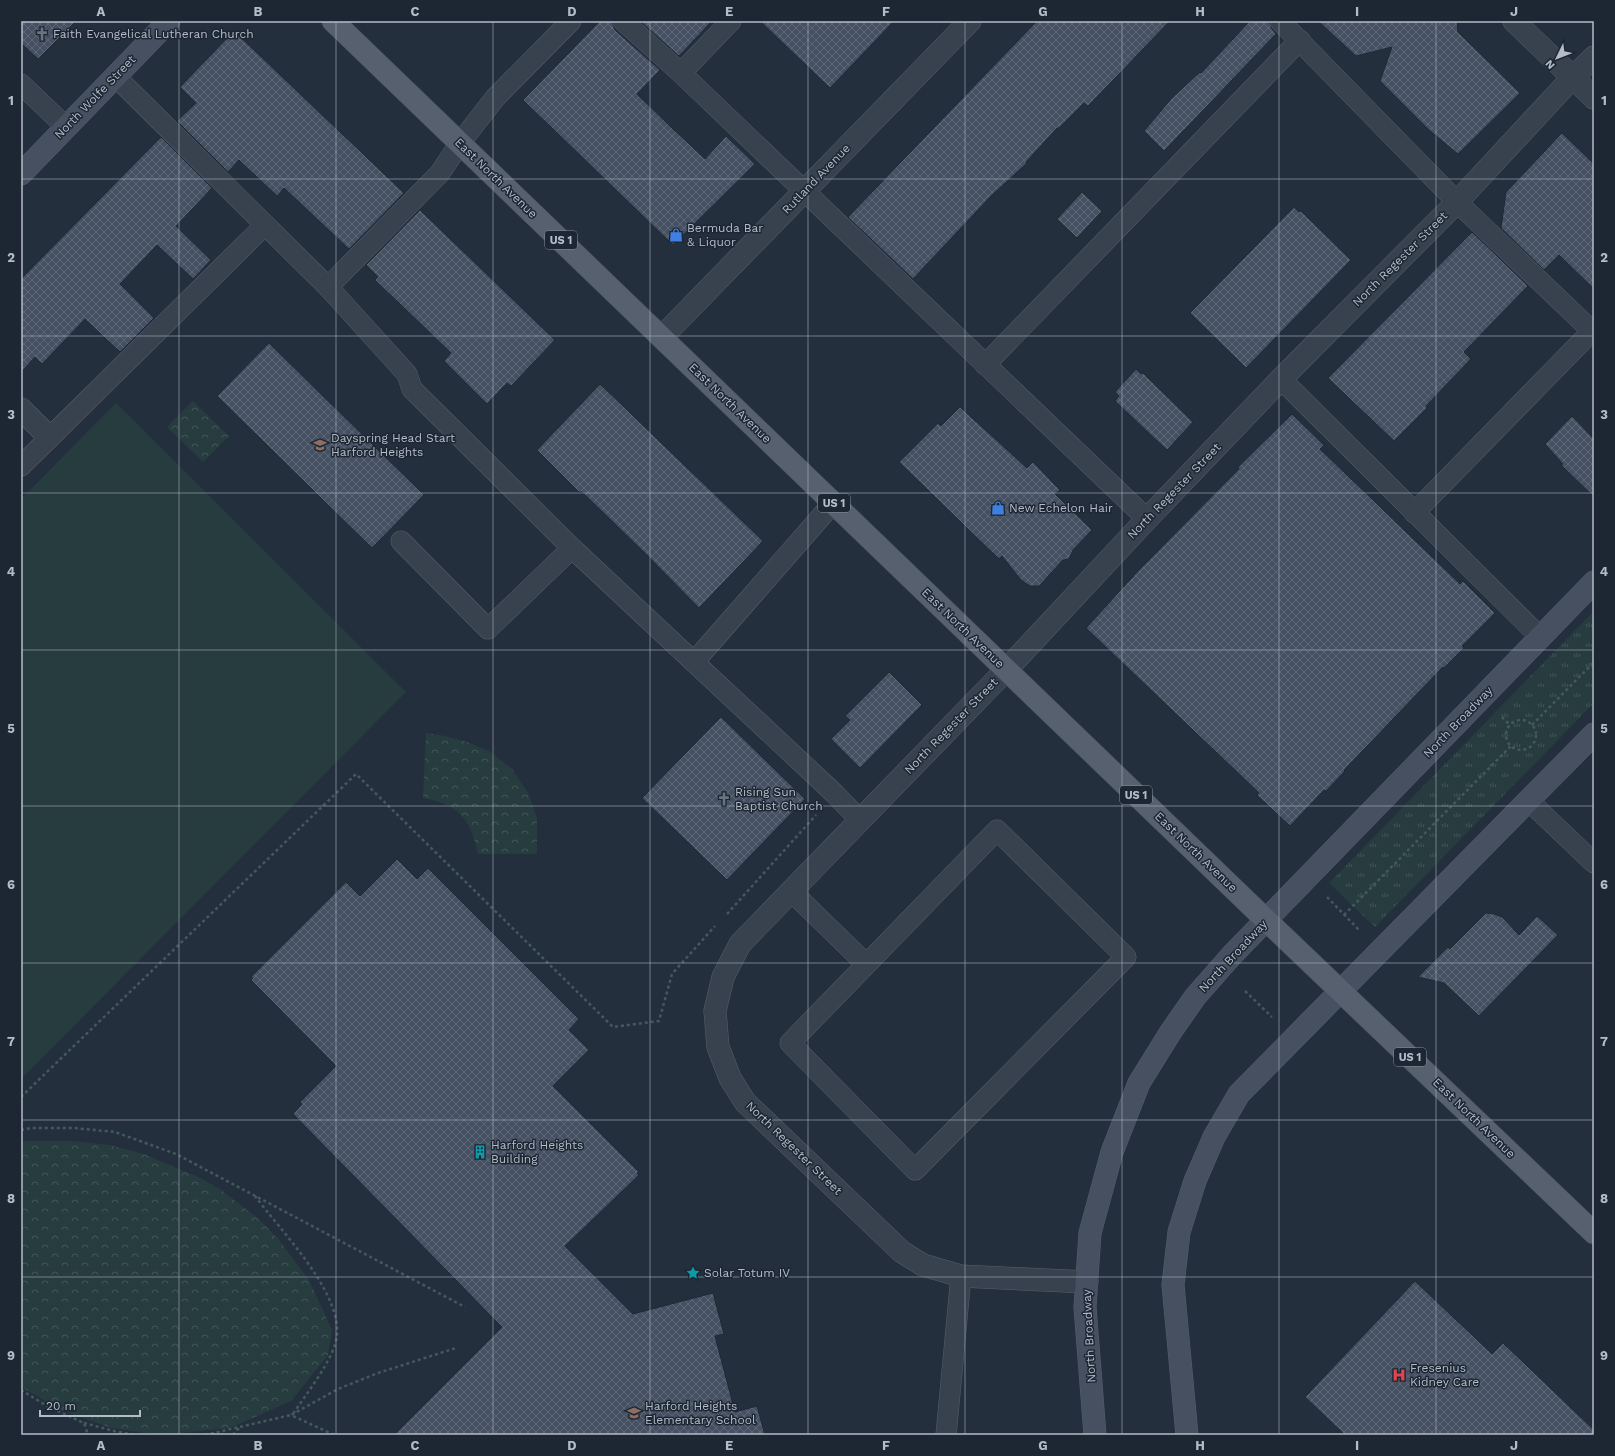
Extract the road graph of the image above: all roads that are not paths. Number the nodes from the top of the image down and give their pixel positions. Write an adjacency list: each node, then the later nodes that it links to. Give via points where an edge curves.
1 (168, 21): 12 (main road, North Wolfe Street)
2 (333, 21): 17 (main road, East North Avenue / US 1)
3 (571, 21): 17 (lane, via 495,98)
4 (623, 21): 11 (lane)
5 (731, 21): 11 (lane)
6 (970, 21): 19 (street, Rutland Avenue)
7 (1280, 21): 9 (lane)
8 (1514, 21): 13 (street)
9 (1300, 40): 20 (lane); 25 (lane)
10 (1594, 56): 13 (street, North Regester Street)
11 (681, 73): 19 (lane)
12 (115, 76): 16 (main road, North Wolfe Street); 21 (lane)
13 (1573, 77): 15 (street); 20 (street, North Regester Street)
14 (21, 84): 16 (lane)
15 (1594, 98)
16 (66, 127): 18 (main road, North Wolfe Street)
17 (460, 143): 22 (lane, via 440,173); 24 (main road, East North Avenue / US 1)
18 (21, 174)
19 (804, 191): 24 (street, Rutland Avenue); 25 (lane)
20 (1456, 202): 23 (lane); 26 (street, North Regester Street)
21 (265, 225): 22 (lane); 28 (lane)
22 (328, 287): 34 (lane, via 407,374 412,389)
23 (1593, 330): 31 (lane)
24 (662, 337): 30 (main road, East North Avenue / US 1)
25 (985, 365): 32 (lane)
26 (1281, 379): 31 (lane); 32 (street, North Regester Street)
27 (21, 409): 28 (street)
28 (49, 437): 29 (lane)
29 (21, 466)
30 (834, 503): 37 (lane); 38 (main road, East North Avenue / US 1)
31 (1414, 513): 36 (lane)
32 (1147, 519): 38 (street, North Regester Street)
33 (401, 541): 34 (lane, via 488,629)
34 (572, 548): 37 (lane)
35 (1594, 582): 36 (main road, North Broadway)
36 (1540, 637): 44 (main road, North Broadway)
37 (694, 662): 41 (lane)
38 (1007, 670): 41 (street, North Regester Street); 44 (main road, East North Avenue / US 1)
39 (1594, 734): 40 (main road)
40 (1529, 801): 42 (lane); 46 (main road)
41 (860, 820): 43 (street, North Regester Street)
42 (1594, 863)
43 (791, 891): 45 (lane); 48 (street, North Regester Street, via 740,944 723,977 715,1011 718,1047 730,1078 745,1102 902,1252 923,1265)
44 (1266, 920): 46 (main road, East North Avenue / US 1); 49 (main road, North Broadway, via 1195,997 1139,1083 1112,1152 1090,1233)
45 (866, 964): 45 (lane, via 996,830 1126,957 915,1170 790,1042)
46 (1341, 991): 47 (main road, East North Avenue / US 1); 52 (main road, via 1239,1094 1214,1137 1195,1181 1179,1232 1173,1285)
47 (1594, 1234)
48 (960, 1276): 49 (street, North Regester Street); 50 (lane)
49 (1086, 1282): 51 (main road, North Broadway, via 1085,1307)
50 (946, 1435)
51 (1095, 1435)
52 (1187, 1435)

